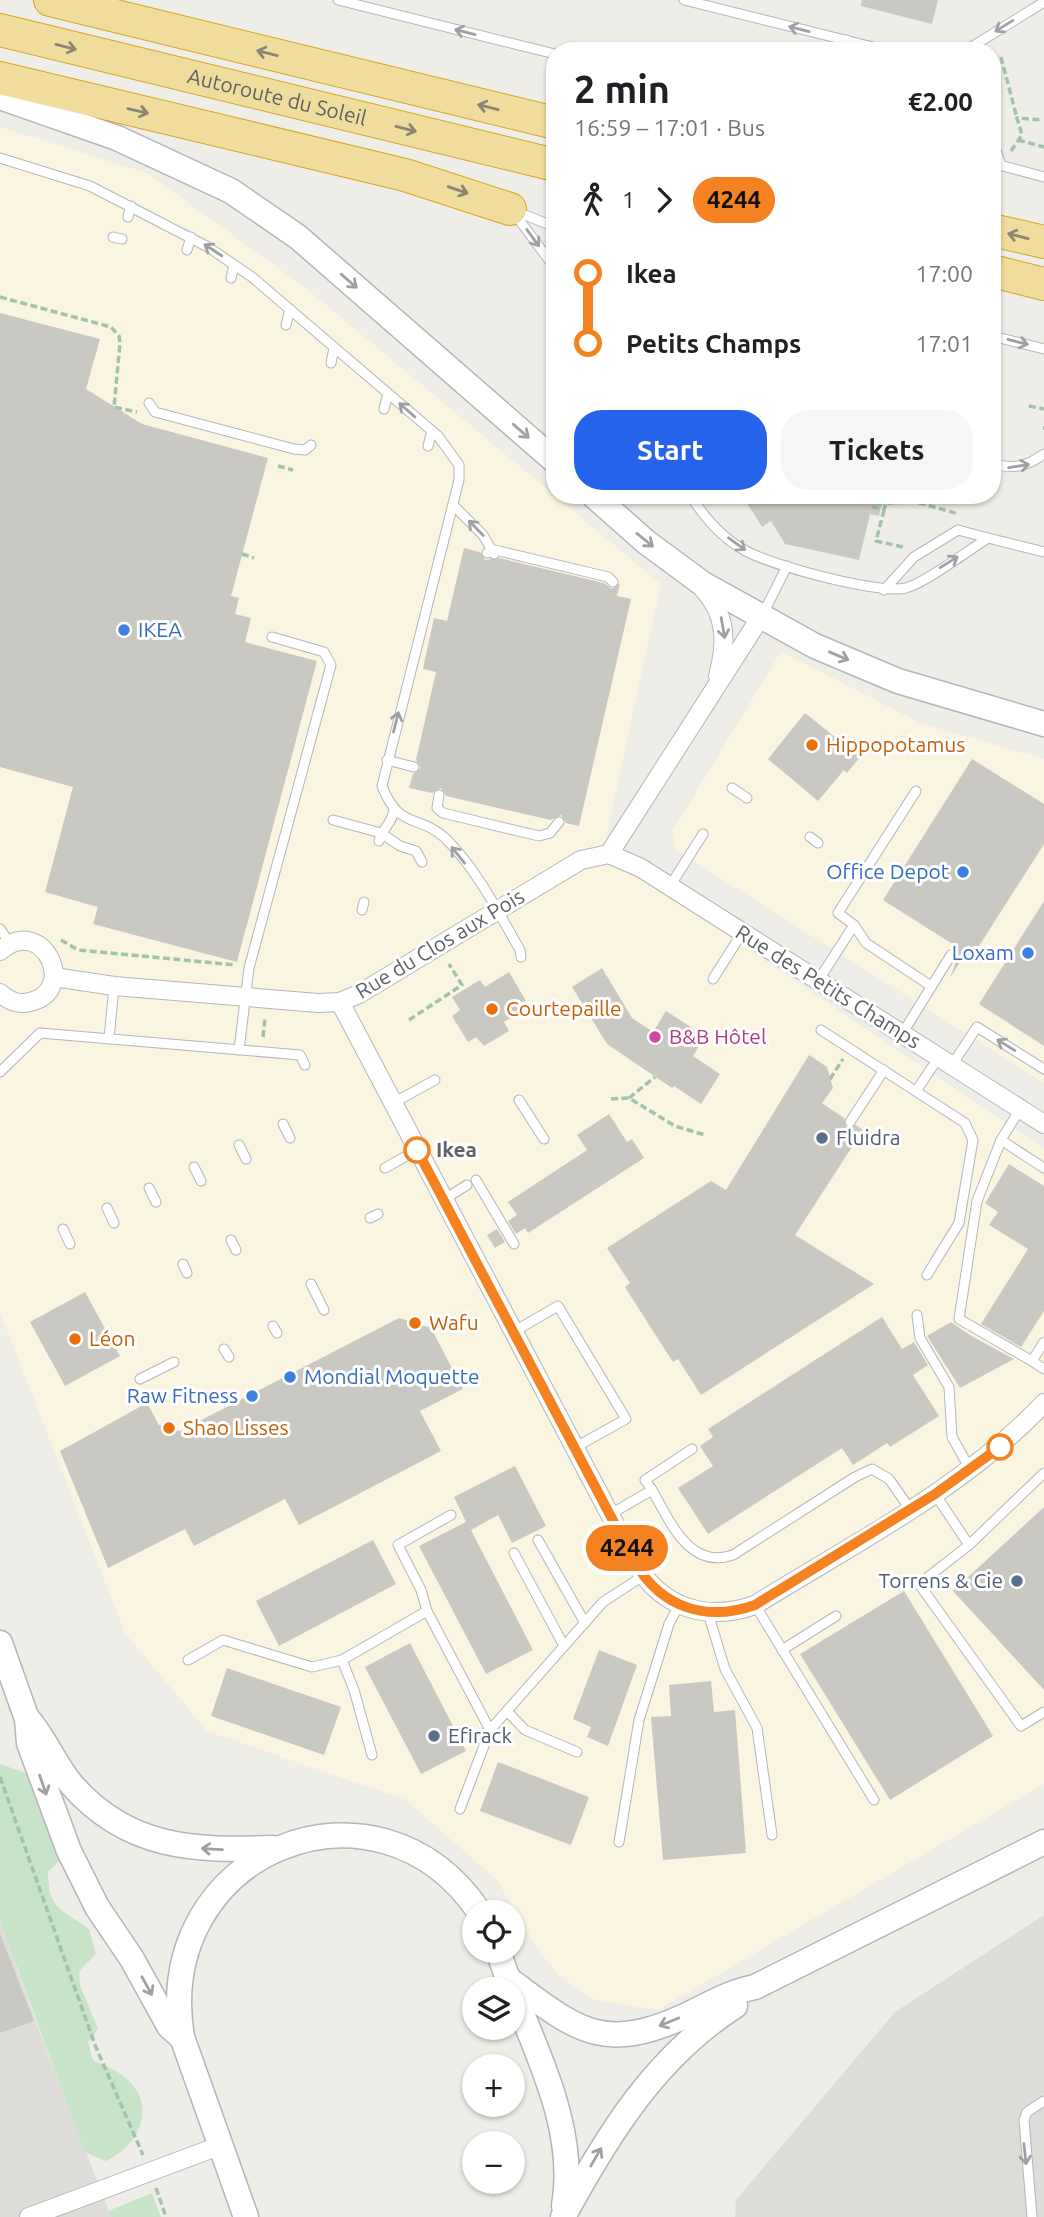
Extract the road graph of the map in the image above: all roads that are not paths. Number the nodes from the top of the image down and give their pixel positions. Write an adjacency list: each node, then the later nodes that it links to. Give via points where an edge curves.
1 (50, 0): 15 (highway, Autoroute du Soleil, one-way to 1)
2 (338, 0): 12 (lane, one-way to 2)
3 (684, 0): 8 (lane, one-way to 3)
4 (1044, 2): 5 (lane)
5 (1032, 9): 6 (lane); 11 (lane, one-way to 11)
6 (1044, 12)
7 (0, 30): 17 (highway, Autoroute du Soleil, one-way to 17)
8 (846, 40): 9 (lane); 10 (lane)
9 (843, 42)
10 (854, 42)
11 (979, 42)
12 (546, 52)
13 (0, 78): 21 (highway, one-way to 21, via 405,175)
14 (0, 97): 45 (main road, one-way to 45, via 117,138 231,191 298,237)
15 (546, 121)
16 (0, 158): 20 (lane, via 90,186)
17 (546, 163)
18 (1001, 165): 19 (lane)
19 (1044, 177)
20 (131, 206): 22 (lane); 25 (lane)
21 (510, 209): 23 (lane); 28 (lane, one-way to 28)
22 (128, 217)
23 (546, 223)
24 (1001, 232): 26 (highway, one-way to 24)
25 (191, 237): 27 (lane); 29 (lane, one-way to 25)
26 (1044, 242)
27 (187, 250)
28 (546, 256)
29 (234, 265): 31 (lane); 33 (lane)
30 (1001, 273): 32 (highway)
31 (231, 278)
32 (1044, 284)
33 (290, 310): 34 (lane); 36 (lane)
34 (286, 325)
35 (1001, 338): 37 (lane, one-way to 37)
36 (334, 348): 38 (lane); 39 (lane)
37 (1044, 349)
38 (331, 363)
39 (388, 394): 41 (lane); 42 (lane, one-way to 39)
40 (149, 403): 43 (lane, via 155,412 197,419 303,451)
41 (384, 409)
42 (432, 431): 44 (lane); 50 (lane, via 459,465)
43 (311, 445)
44 (428, 446)
45 (546, 453)
46 (1044, 454): 47 (lane, one-way to 46, via 1031,464)
47 (1001, 466)
48 (603, 504): 54 (main road, one-way to 54)
49 (697, 504): 53 (lane, one-way to 53, via 717,529 747,551)
50 (453, 505): 55 (lane, one-way to 50, via 495,550 491,554 483,535); 61 (lane, one-way to 50)
51 (988, 538): 52 (lane); 56 (lane, one-way to 51, via 909,587); 56 (lane, via 958,530 914,557)
52 (1044, 551)
53 (787, 566): 56 (lane); 57 (lane)
54 (689, 573): 57 (main road); 59 (street, one-way to 59, via 717,604 725,633)
55 (614, 582)
56 (884, 590)
57 (762, 615): 59 (street); 60 (main road, one-way to 60, via 815,646 898,681)
58 (272, 637): 87 (lane, via 324,652 331,665)
59 (713, 693): 72 (street)
60 (1044, 724)
61 (387, 760): 62 (lane); 67 (lane, via 382,786)
62 (414, 767)
63 (732, 788): 66 (lane)
64 (916, 791): 76 (lane, via 838,914)
65 (439, 795): 69 (lane, via 437,807 443,813 539,836 550,834)
66 (747, 798)
67 (394, 809): 71 (lane, via 392,821); 75 (lane, one-way to 67, via 444,837 403,819)
68 (333, 820): 71 (lane)
69 (559, 822)
70 (703, 834): 74 (lane)
71 (380, 837): 73 (lane, via 416,851)
72 (609, 854): 74 (street, Rue des Petits Champs); 75 (street, Rue du Clos aux Pois, via 581,860)
73 (422, 862)
74 (670, 887): 77 (street, Rue des Petits Champs)
75 (497, 911): 80 (lane); 88 (street, Rue du Clos aux Pois)
76 (854, 925): 83 (lane); 85 (lane, via 866,943)
77 (742, 933): 82 (lane); 83 (street, Rue des Petits Champs)
78 (3, 941): 81 (street, via 38,944 51,959)
79 (951, 955): 85 (lane)
80 (521, 957)
81 (54, 978): 84 (street, Rue du Clos aux Pois); 86 (street, via 37,1000 18,1003)
82 (713, 979)
83 (818, 981): 90 (street, Rue des Petits Champs)
84 (114, 986): 87 (street, Rue du Clos aux Pois); 92 (lane)
85 (931, 986): 90 (lane)
86 (0, 994)
87 (244, 996): 88 (street, Rue du Clos aux Pois); 96 (lane)
88 (340, 1002): 108 (street)
89 (821, 1030): 103 (lane)
90 (902, 1034): 100 (street, Rue des Petits Champs)
91 (74, 1036): 92 (lane); 94 (lane); 104 (lane, via 40,1033 29,1050)
92 (110, 1039): 93 (lane)
93 (131, 1041): 95 (lane); 97 (lane)
94 (79, 1046)
95 (190, 1046): 96 (lane); 98 (lane)
96 (243, 1050): 99 (lane); 101 (lane, via 300,1055)
97 (136, 1051)
98 (195, 1055)
99 (251, 1060)
100 (945, 1061): 102 (lane, one-way to 100, via 977,1027); 106 (lane); 109 (street, Rue des Petits Champs)
101 (305, 1065)
102 (1044, 1069)
103 (884, 1070): 106 (lane); 110 (lane)
104 (0, 1072)
105 (435, 1080): 108 (lane)
106 (916, 1091): 133 (lane, via 965,1123 973,1140 959,1223)
107 (519, 1100): 114 (lane)
108 (393, 1103): 117 (street)
109 (1020, 1110): 112 (street, Rue des Petits Champs); 115 (lane)
110 (850, 1122)
111 (283, 1124): 113 (lane)
112 (1044, 1124)
113 (290, 1138)
114 (544, 1139)
115 (1001, 1140): 121 (lane); 139 (lane, via 978,1201 959,1319)
116 (239, 1145): 118 (lane)
117 (417, 1150): 120 (lane); 124 (street)
118 (246, 1159)
119 (194, 1167): 122 (lane)
120 (385, 1168)
121 (1044, 1168)
122 (201, 1181)
123 (149, 1188): 125 (lane)
124 (443, 1200): 131 (lane, via 471,1182); 137 (street)
125 (156, 1202)
126 (107, 1208): 127 (lane)
127 (114, 1223)
128 (63, 1230): 130 (lane)
129 (231, 1240): 132 (lane)
130 (70, 1244)
131 (514, 1244)
132 (236, 1250)
133 (927, 1275)
134 (311, 1284): 135 (lane)
135 (324, 1310)
136 (917, 1315): 146 (lane, via 920,1338 949,1387 952,1437)
137 (513, 1332): 144 (street); 144 (lane, via 558,1306 626,1419)
138 (1044, 1342): 139 (lane)
139 (1032, 1361): 141 (lane)
140 (174, 1362): 142 (lane)
141 (1044, 1369)
142 (140, 1379)
143 (1044, 1403): 146 (street)
144 (574, 1448): 152 (street)
145 (692, 1449): 148 (lane, via 645,1480)
146 (971, 1471): 149 (street)
147 (1044, 1473): 154 (lane)
148 (652, 1490): 150 (lane, via 683,1541 694,1552 719,1559 733,1555 872,1469 889,1479); 152 (lane)
149 (935, 1494): 150 (street); 154 (lane)
150 (910, 1509): 158 (street)
151 (451, 1515): 159 (lane, via 398,1545)
152 (609, 1515): 156 (street)
153 (538, 1540): 162 (lane)
154 (969, 1545): 169 (lane, via 919,1584 1021,1726)
155 (514, 1553): 164 (lane)
156 (643, 1577): 157 (street); 162 (lane, via 603,1602)
157 (679, 1605): 160 (street); 178 (lane, via 639,1720)
158 (755, 1605): 160 (street); 165 (lane)
159 (428, 1611): 167 (lane); 171 (lane)
160 (708, 1613): 177 (lane, via 725,1670 757,1728)
161 (836, 1616): 165 (lane)
162 (585, 1623): 164 (lane)
163 (0, 1643): 170 (main road)
164 (564, 1646): 168 (lane)
165 (782, 1650): 174 (lane)
166 (188, 1660): 167 (lane, via 223,1640 312,1667)
167 (342, 1660): 173 (lane)
168 (507, 1711): 171 (lane); 172 (lane, via 525,1730)
169 (1044, 1712)
170 (27, 1719): 180 (main road, one-way to 170, via 185,1847 151,1840 121,1825 72,1785 44,1737); 186 (main road, one-way to 186, via 29,1744 81,1877 169,2026)
171 (490, 1730): 175 (lane)
172 (577, 1752)
173 (372, 1755)
174 (874, 1800)
175 (460, 1809)
176 (1044, 1824): 181 (main road)
177 (772, 1835)
178 (619, 1842)
179 (1044, 1842): 181 (main road)
180 (281, 1847): 182 (main road, via 346,1837 395,1844 438,1868); 186 (main road, via 224,1884 194,1928 182,1963 178,1995)
181 (959, 1883): 183 (main road)
182 (470, 1900)
183 (755, 1987): 184 (main road, one-way to 184, via 736,1991 666,2025 618,2034 576,2027); 191 (main road, one-way to 183, via 598,2152 645,2086 689,2040)
184 (525, 1995)
185 (525, 2022): 191 (main road, via 562,2130 567,2165)
186 (182, 2037): 188 (main road)
187 (1044, 2101): 192 (lane, one-way to 192, via 1027,2112 1024,2120)
188 (219, 2146): 189 (street); 190 (main road)
189 (29, 2217)
190 (246, 2217)
191 (562, 2217)
192 (1032, 2217)

